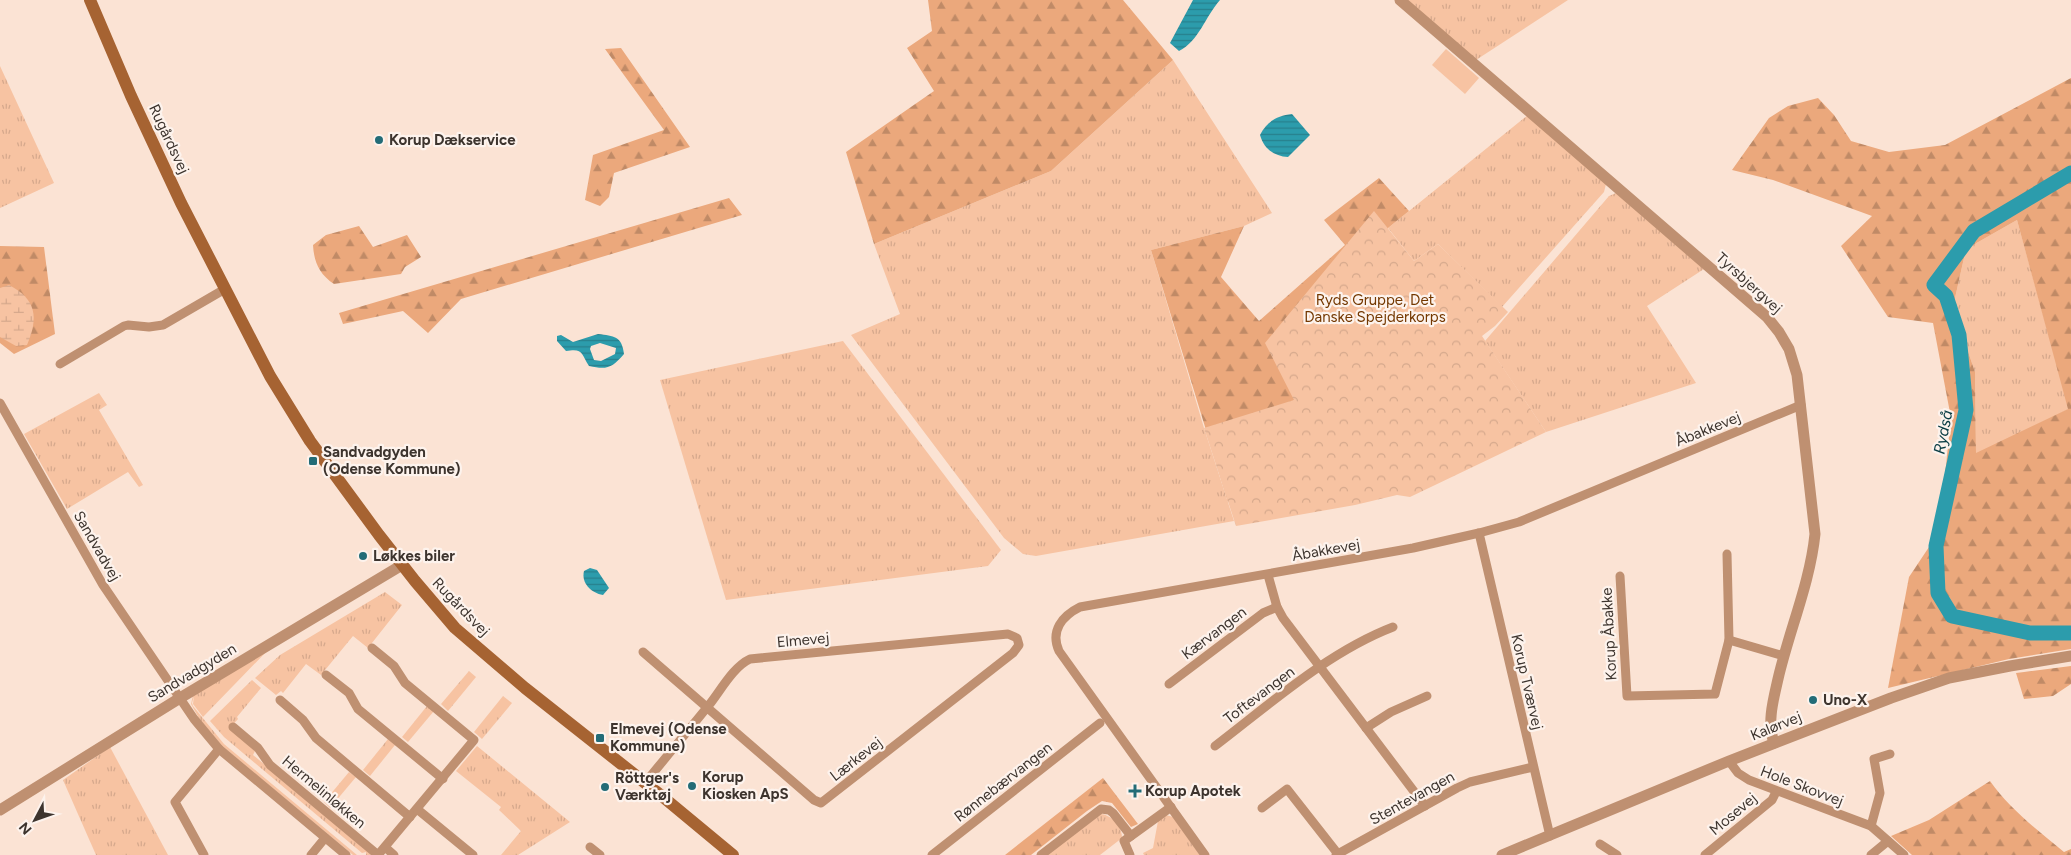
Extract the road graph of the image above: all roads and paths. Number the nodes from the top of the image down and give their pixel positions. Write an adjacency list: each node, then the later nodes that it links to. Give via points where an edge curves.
1 (90, 0): 3 (main road, Rugårdsvej, via 152,143)
2 (1400, 0): 6 (street, Tyrsbjergvej, via 1767,317 1789,349)
3 (225, 289): 4 (street, via 163,326 128,324); 9 (main road, Rugårdsvej, via 292,414)
4 (60, 364)
5 (0, 403): 24 (street, Sandvadvej, via 102,585)
6 (1801, 405): 7 (street, Åbakkevej, via 1519,522); 18 (street, Tyrsbjergvej, via 1815,534 1813,555)
7 (1479, 534): 10 (street, Åbakkevej); 37 (street, Korup Tværvej)
8 (1727, 554): 14 (street, Korup Åbakke)
9 (402, 565): 24 (street, Sandvadgyden); 39 (main road, Rugårdsvej, via 436,608 476,647)
10 (1268, 574): 12 (street); 42 (street, Åbakkevej, via 1080,607 1070,612 1058,626 1057,648)
11 (1620, 576): 14 (street, Korup Åbakke, via 1627,696 1715,694)
12 (1277, 607): 20 (street); 22 (street, Kærvangen, via 1264,613)
13 (1393, 627): 20 (street, Toftevangen, via 1356,643)
14 (1729, 640): 18 (street)
15 (1019, 641): 26 (street, Elmevej, via 1008,634 754,658 741,665); 26 (street, Lærkevej, via 1016,650 821,803)
16 (372, 648): 38 (street, via 394,666 405,683 473,739)
17 (643, 652): 26 (street)
18 (1784, 656): 32 (street, Tyrsbjergvej, via 1770,716)
19 (2071, 656): 32 (street, Kalørvej, via 1949,678)
20 (1320, 667): 29 (street); 33 (street, Toftevangen)
21 (326, 675): 38 (street, via 349,693 358,709)
22 (1169, 684)
23 (1427, 696): 29 (street, via 1391,712)
24 (180, 698): 34 (street); 45 (street, Sandvadgyden)
25 (280, 700): 46 (street, via 303,720 316,738)
26 (707, 707): 39 (street, Elmevej)
27 (1100, 723): 30 (street, Rønnebærvangen)
28 (233, 727): 53 (street, Hermelinløkken, via 258,748 270,765 378,855)
29 (1366, 728): 41 (street)
30 (1091, 730): 31 (street); 62 (street, Rønnebærvangen)
31 (1098, 739)
32 (1774, 743): 36 (street, Kalørvej)
33 (1215, 746)
34 (219, 749): 50 (street); 55 (street, via 175,802)
35 (1890, 754): 47 (street, via 1874,759 1880,792)
36 (1729, 761): 40 (street, Hole Skovvej, via 1738,773); 49 (street, Kalørvej)
37 (1533, 768): 41 (street, Stentevangen, via 1470,782); 49 (street, Korup Tværvej)
38 (443, 779): 44 (street)
39 (646, 783): 61 (main road, Rugårdsvej)
40 (1776, 792): 47 (street, Hole Skovvej); 69 (street, Mosevej, via 1772,800)
41 (1425, 806): 66 (street, Stentevangen)
42 (1171, 807): 48 (street); 65 (street, Åbakkevej)
43 (1262, 808): 66 (street, Stentevangen, via 1288,788)
44 (417, 809): 46 (street); 59 (street)
45 (0, 810)
46 (410, 817): 53 (street)
47 (1871, 826): 51 (street, Hole Skovvej)
48 (1131, 836): 63 (street, via 1113,813 1101,809); 64 (street, via 1124,841)
49 (1550, 836): 67 (street, Kalørvej)
50 (325, 838): 56 (street); 57 (street)
51 (1888, 841): 70 (street); 71 (street, Hole Skovvej)
52 (1600, 844): 68 (street)
53 (385, 847): 58 (street)
54 (590, 847): 60 (street)
55 (204, 855)
56 (311, 855)
57 (346, 855)
58 (394, 855)
59 (473, 855)
60 (600, 855)
61 (733, 855)
62 (932, 855)
63 (1041, 855)
64 (1130, 855)
65 (1206, 855)
66 (1337, 855)
67 (1502, 855)
68 (1617, 855)
69 (1705, 855)
70 (1871, 855)
71 (1904, 855)

